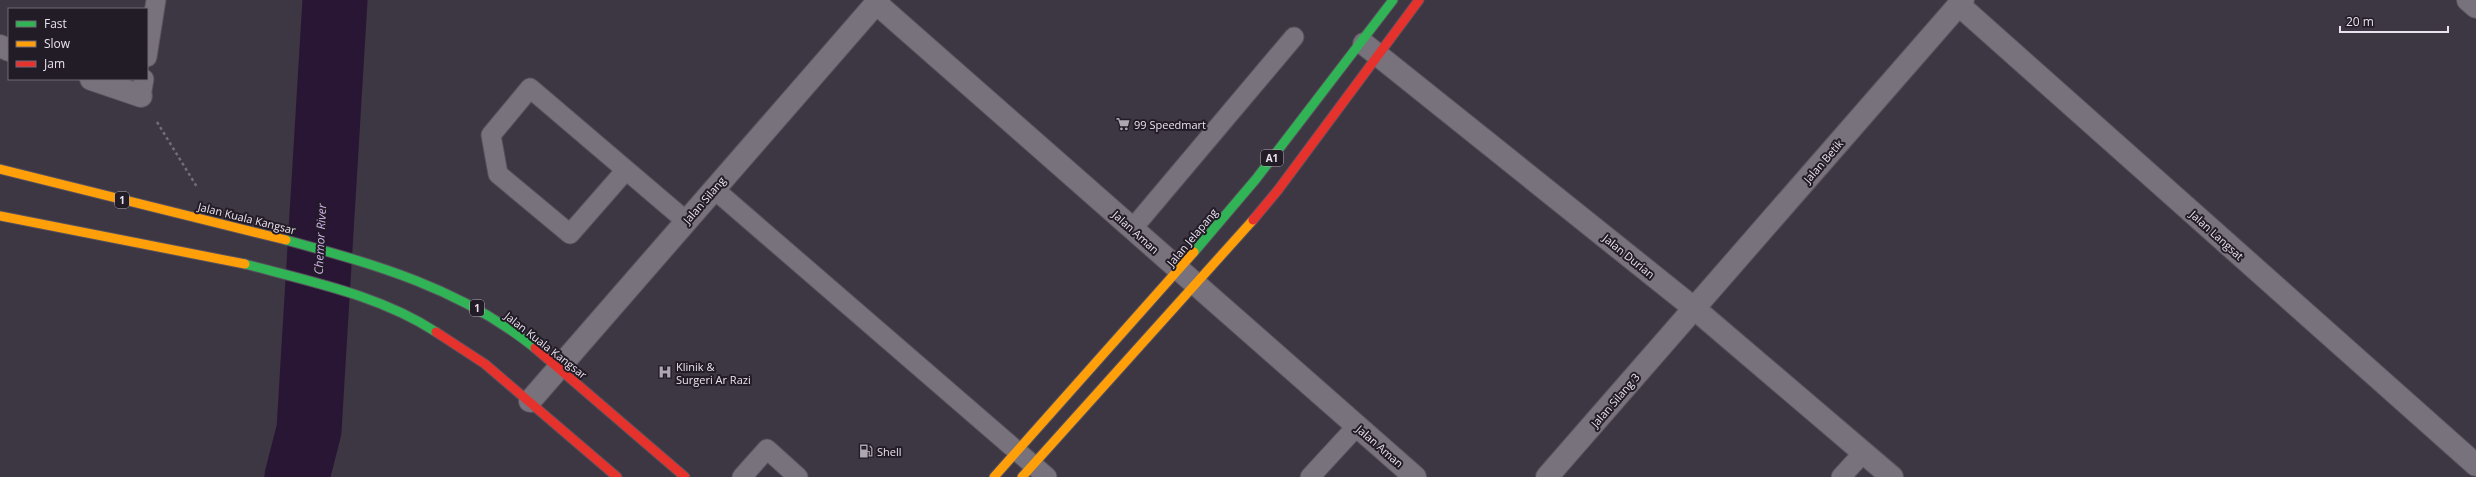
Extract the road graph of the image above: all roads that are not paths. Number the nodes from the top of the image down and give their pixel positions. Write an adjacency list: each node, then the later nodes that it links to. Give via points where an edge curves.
1 (156, 0): 10 (lane)
2 (1393, 0): 9 (main road, Jalan Jelapang / A1)
3 (1419, 0): 11 (main road, A1)
4 (2468, 0): 7 (street)
5 (876, 1): 16 (street, Jalan Silang); 19 (street, Jalan Aman)
6 (1961, 3): 22 (street, Jalan Betik); 28 (street, Jalan Langsat)
7 (2476, 7)
8 (1294, 37): 19 (lane)
9 (1361, 42): 11 (street, Jalan Durian); 20 (main road, Jalan Jelapang / A1, via 1256,179)
10 (148, 51)
11 (1378, 55): 21 (main road, A1, via 1278,190); 22 (street, Jalan Durian)
12 (97, 80): 13 (street)
13 (142, 88)
14 (0, 169): 23 (main road, Jalan Kuala Kangsar / 1, via 244,228 384,268 433,287 478,309)
15 (626, 170): 15 (lane, via 530,88 492,135 498,174 570,234); 18 (lane)
16 (714, 189): 18 (street, Jalan Silang); 26 (lane)
17 (0, 216): 24 (main road, via 240,263 378,301 454,342)
18 (686, 221): 23 (street, Jalan Silang)
19 (1132, 228): 20 (street, Jalan Aman)
20 (1179, 270): 21 (street, Jalan Aman); 26 (main road, Jalan Jelapang / A1)
21 (1197, 284): 25 (street, Jalan Aman); 29 (main road, A1)
22 (1689, 316): 27 (street, Jalan Durian); 37 (street, Jalan Silang 3)
23 (558, 368): 24 (street, Jalan Silang); 31 (main road, Jalan Kuala Kangsar / 1)
24 (530, 401): 30 (main road)
25 (1356, 426): 35 (lane); 36 (street, Jalan Aman)
26 (1018, 452): 29 (lane); 34 (main road, Jalan Jelapang / A1)
27 (1864, 452): 38 (lane); 39 (street, Jalan Durian)
28 (2476, 465)
29 (1034, 473)
30 (617, 477)
31 (685, 477)
32 (742, 477): 33 (lane, via 767,449)
33 (798, 477)
34 (994, 477)
35 (1310, 477)
36 (1415, 477)
37 (1547, 477)
38 (1841, 477)
39 (1892, 477)

